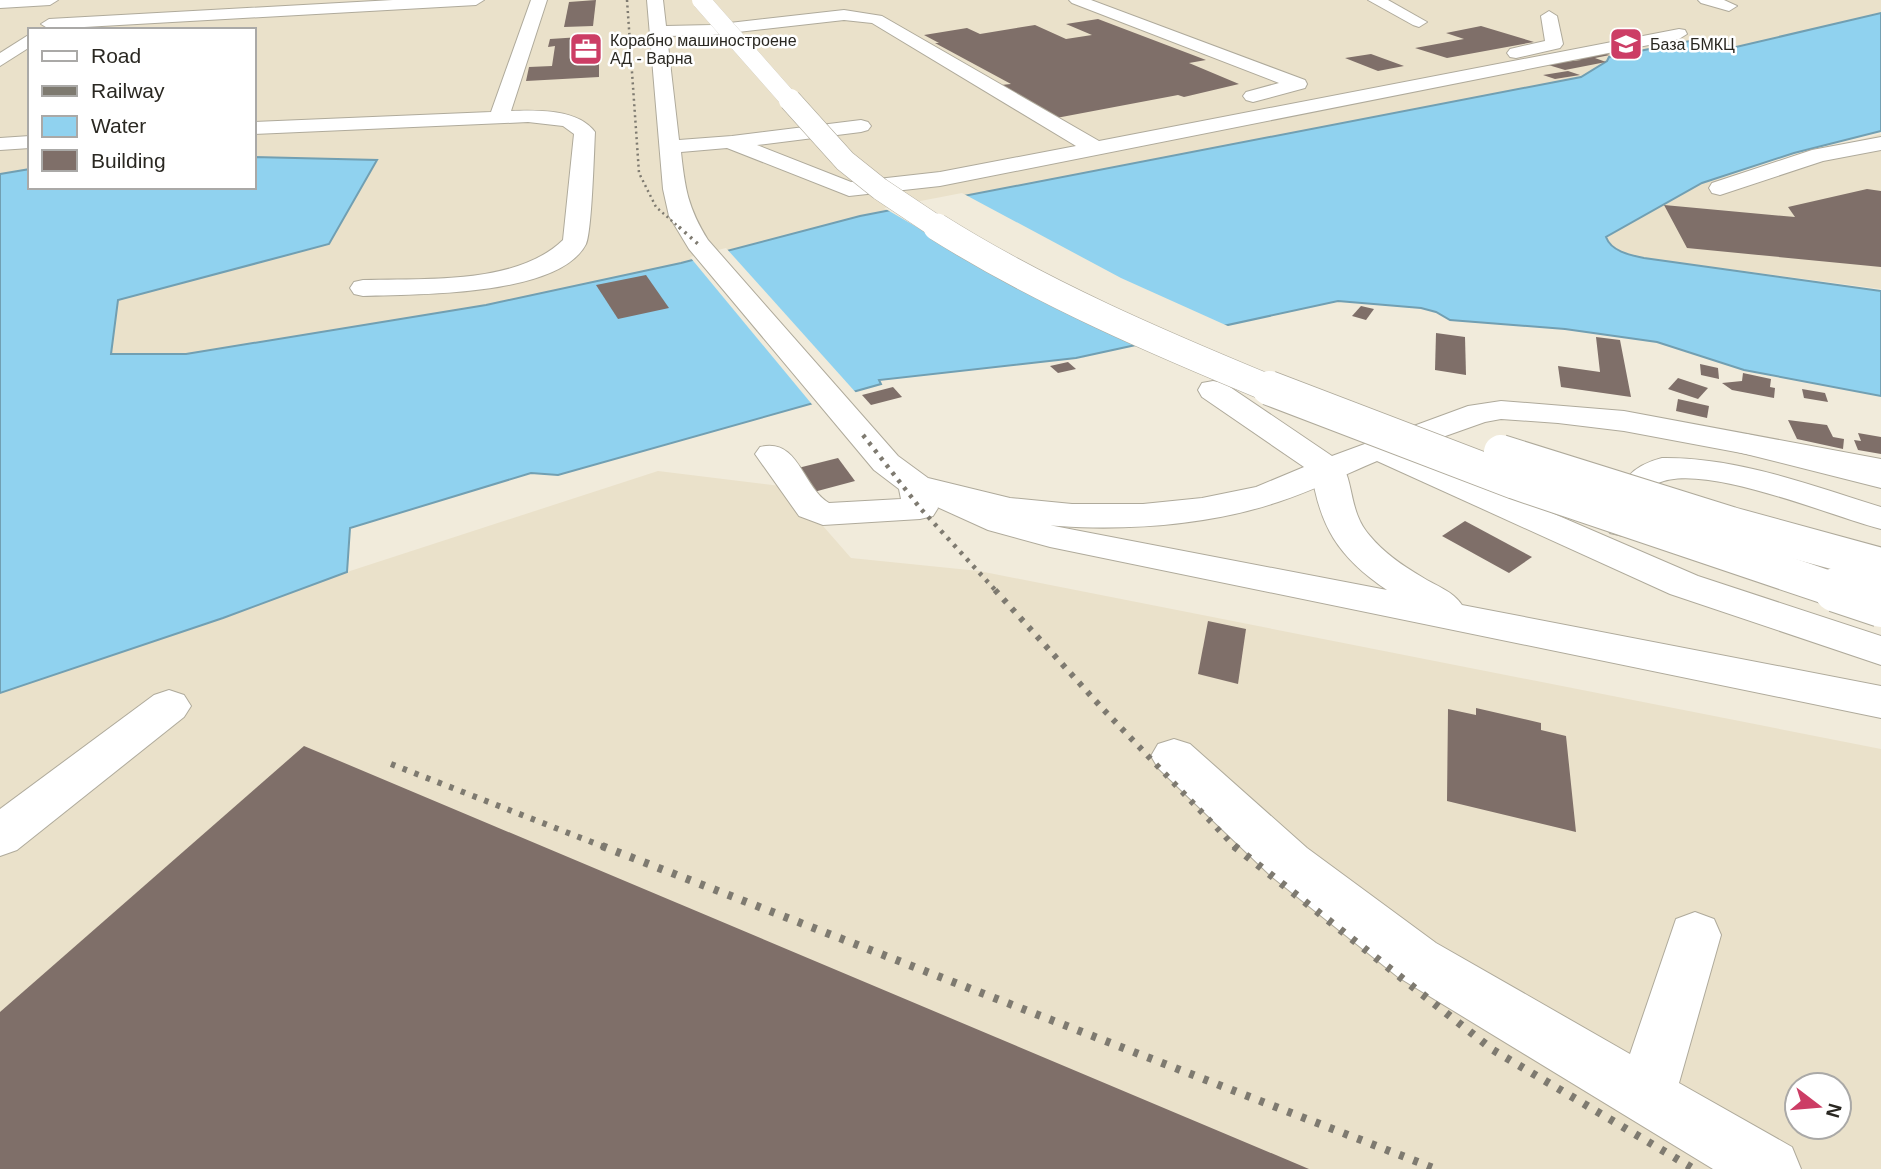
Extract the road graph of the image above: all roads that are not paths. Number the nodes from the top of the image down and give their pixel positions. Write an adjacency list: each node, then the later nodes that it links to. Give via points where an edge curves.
1 (50, 0): 10 (main road)
2 (476, 0): 17 (main road)
3 (539, 0): 24 (main road)
4 (654, 0): 18 (main road)
5 (707, 0): 11 (main road)
6 (724, 0): 50 (main road, bridge, via 873,156 1015,249 1090,287 1371,406 1523,460)
7 (1077, 0): 23 (main road, via 1298,85)
8 (1376, 0): 16 (main road)
9 (1706, 0): 12 (main road)
10 (0, 3)
11 (688, 6): 18 (main road); 51 (main road, bridge, via 843,160 941,228 1058,294 1321,411 1462,466)
12 (1728, 6)
13 (71, 8): 17 (main road)
14 (865, 8): 18 (main road, via 712,30); 28 (main road, via 876,19)
15 (1549, 16): 22 (main road, via 1555,44 1519,51)
16 (1419, 22)
17 (46, 27)
18 (659, 32): 33 (main road)
19 (1679, 34): 22 (main road)
20 (28, 40): 21 (main road)
21 (0, 61)
22 (1480, 72): 34 (main road)
23 (1230, 100)
24 (499, 117): 27 (main road); 38 (main road, via 550,117 585,132 575,242 569,251 540,268 500,279)
25 (861, 126): 30 (main road)
26 (1096, 127): 28 (main road)
27 (256, 128)
28 (1069, 133): 34 (main road)
29 (28, 142): 32 (main road)
30 (729, 142): 33 (main road); 34 (main road, via 849,189 940,179)
31 (1881, 143): 35 (main road)
32 (0, 144)
33 (670, 147): 46 (main road, via 677,204 698,244 886,463)
34 (1096, 148)
35 (1857, 150): 36 (main road); 37 (main road, via 1820,155)
36 (1881, 160)
37 (1720, 188)
38 (363, 288)
39 (1213, 390): 43 (main road)
40 (1746, 444): 41 (main road, via 1592,417 1502,410 1479,413); 44 (main road); 45 (main road)
41 (1377, 449): 43 (main road); 49 (main road)
42 (772, 454): 46 (main road, via 812,508 823,514 920,508)
43 (1328, 468): 46 (main road, via 1235,503 1112,517 1009,509); 53 (main road, via 1338,516 1361,549 1415,590 1466,615)
44 (1881, 469)
45 (1881, 478)
46 (916, 485): 53 (main road, via 1001,522 1050,536)
47 (1781, 489): 48 (main road); 49 (main road, via 1696,467 1654,470 1645,476); 52 (main road)
48 (1866, 514): 54 (main road)
49 (1611, 552): 52 (main road, via 1684,586)
50 (1881, 565)
51 (1881, 605)
52 (1745, 606): 54 (main road)
53 (1510, 629): 56 (main road)
54 (1841, 639): 55 (main road)
55 (1881, 651)
56 (1881, 702)
57 (169, 706): 59 (main road)
58 (1174, 756): 61 (main road, via 1289,862 1416,960)
59 (0, 836)
60 (1695, 935): 61 (main road)
61 (1646, 1096): 62 (main road)
62 (1770, 1169)

